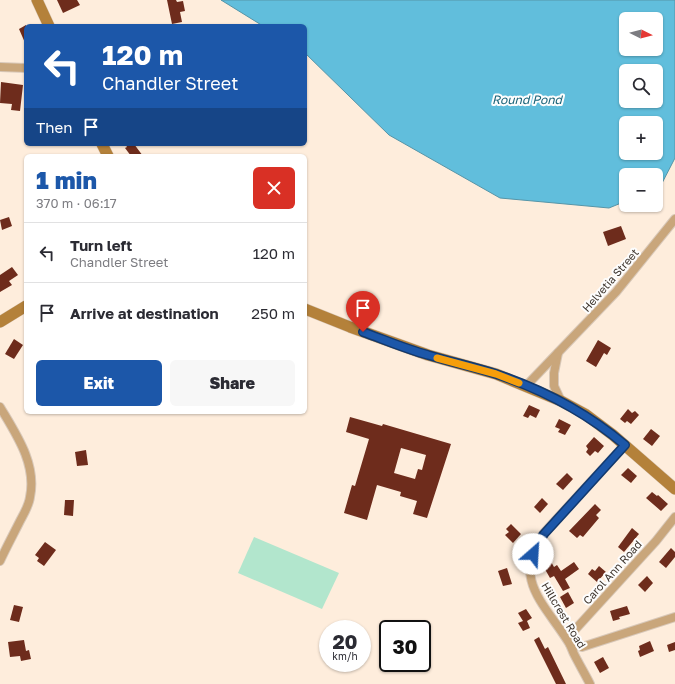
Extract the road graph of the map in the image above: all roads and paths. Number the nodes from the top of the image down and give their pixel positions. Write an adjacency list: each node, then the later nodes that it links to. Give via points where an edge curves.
1 (37, 0): 2 (main road)
2 (48, 24)
3 (0, 67): 4 (street)
4 (24, 68)
5 (675, 219): 9 (street, Helvetia Street, via 620,287)
6 (24, 307): 8 (main road)
7 (307, 310): 10 (main road, via 422,353 496,374)
8 (0, 322)
9 (558, 352): 10 (street, Helvetia Street); 11 (street, via 554,386)
10 (526, 386): 11 (main road)
11 (561, 401): 13 (main road, via 585,414)
12 (0, 407): 16 (street, via 26,456 32,484 28,504)
13 (625, 445): 14 (main road); 18 (street, Hillcrest Road, via 536,545 530,574 533,588)
14 (675, 490)
15 (675, 517): 18 (street, Carol Ann Road, via 572,633)
16 (0, 561)
17 (675, 617): 18 (street, via 582,647)
18 (570, 644): 19 (street, Hillcrest Road)
19 (590, 684)

